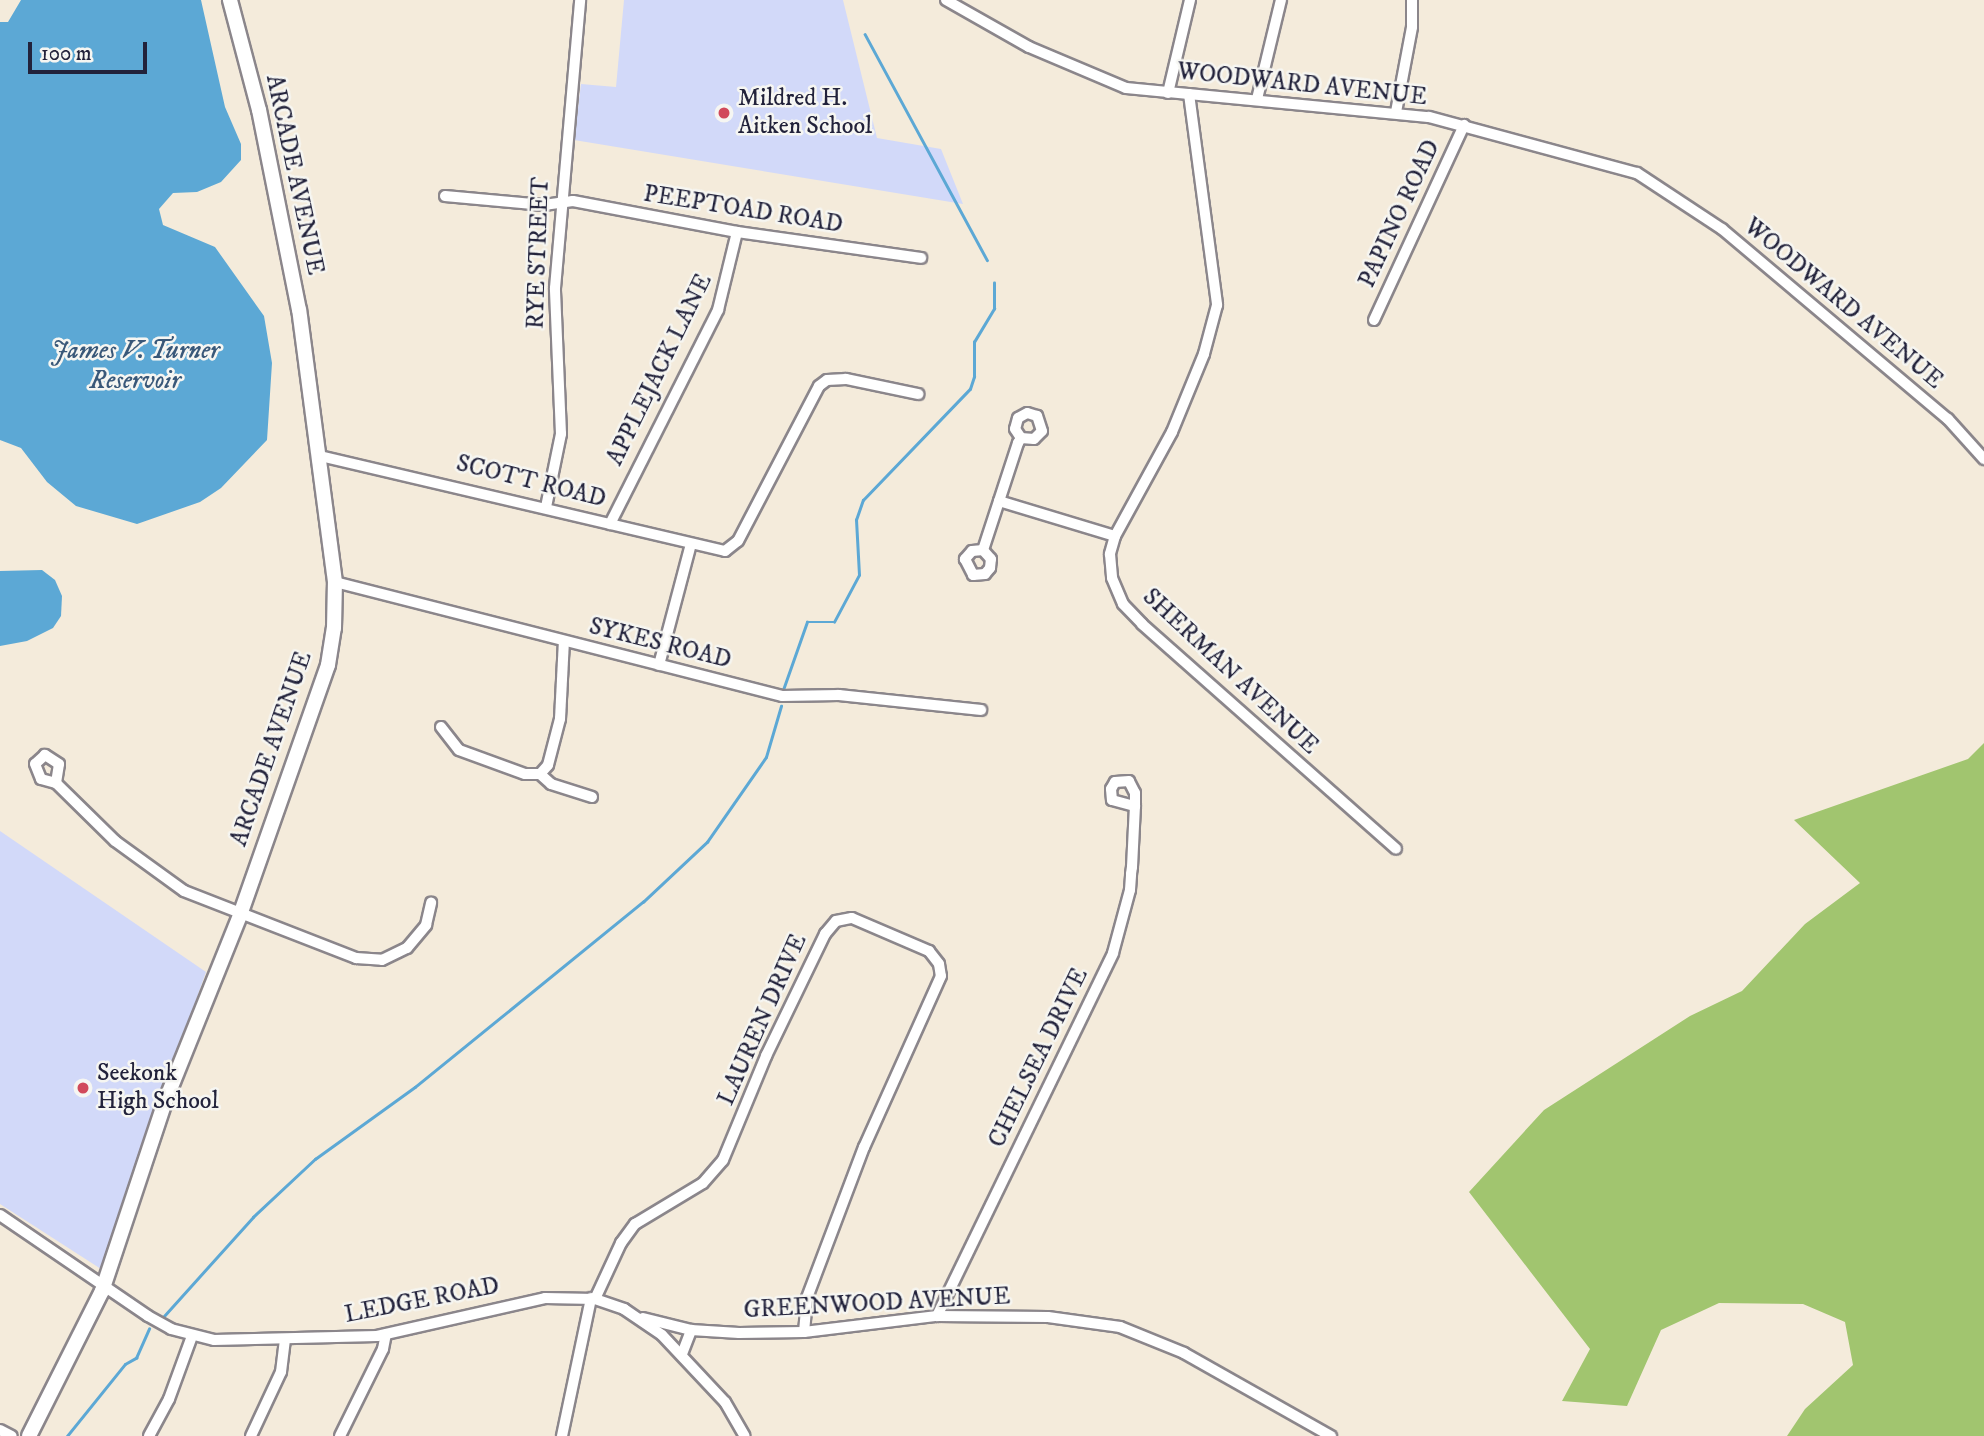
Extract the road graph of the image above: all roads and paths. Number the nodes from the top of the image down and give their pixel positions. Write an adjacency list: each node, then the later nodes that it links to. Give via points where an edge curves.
1 (230, 0): 19 (main road, ARCADE AVENUE, via 287,243)
2 (580, 0): 13 (street, RYE STREET)
3 (946, 0): 7 (street, WOODWARD AVENUE, via 1091,76 1126,88)
4 (1190, 0): 7 (street)
5 (1281, 0): 9 (street)
6 (1412, 0): 10 (street, via 1412,27)
7 (1168, 93): 8 (street, WOODWARD AVENUE)
8 (1189, 94): 9 (street, WOODWARD AVENUE); 24 (street, SHERMAN AVENUE, via 1217,305 1204,354 1172,432)
9 (1257, 99): 10 (street, WOODWARD AVENUE)
10 (1396, 112): 11 (street, WOODWARD AVENUE)
11 (1464, 125): 16 (street, PAPINO ROAD); 20 (street, WOODWARD AVENUE, via 1611,164 1670,191 1921,396)
12 (445, 196): 13 (street, PEEPTOAD ROAD)
13 (559, 203): 14 (street, PEEPTOAD ROAD, via 573,201); 22 (street, RYE STREET, via 555,288 561,434)
14 (737, 232): 15 (street, PEEPTOAD ROAD); 23 (street, APPLEJACK LANE, via 718,310)
15 (921, 258)
16 (1374, 320)
17 (918, 394): 25 (street, SCOTT ROAD, via 846,379 827,380 819,386 730,549)
18 (1021, 438): 21 (street)
19 (320, 456): 22 (street, SCOTT ROAD); 27 (main road, ARCADE AVENUE)
20 (1984, 459)
21 (999, 500): 24 (street); 26 (street)
22 (546, 507): 23 (street, SCOTT ROAD)
23 (610, 524): 25 (street, SCOTT ROAD)
24 (1115, 536): 36 (street, SHERMAN AVENUE, via 1110,570 1123,604)
25 (691, 544): 29 (street)
26 (983, 551)
27 (335, 582): 28 (street, SYKES ROAD); 38 (main road, ARCADE AVENUE, via 328,665)
28 (564, 641): 29 (street, SYKES ROAD); 32 (street, via 560,719 548,765)
29 (659, 665): 30 (street, SYKES ROAD, via 782,696 839,695)
30 (981, 710)
31 (441, 727): 32 (street, via 459,750 525,774)
32 (540, 774): 34 (street, via 551,784)
33 (56, 783): 38 (street, via 104,832 184,891)
34 (592, 797)
35 (1135, 806): 43 (street, CHELSEA DRIVE, via 1130,890 1113,953)
36 (1396, 849)
37 (431, 903): 38 (street, via 426,925 414,940 382,960 356,958)
38 (240, 915): 40 (main road, ARCADE AVENUE, via 181,1056)
39 (0, 1215): 40 (street, LEDGE ROAD)
40 (104, 1288): 47 (street, LEDGE ROAD, via 171,1329); 52 (main road, ARCADE AVENUE)
41 (593, 1299): 42 (street, LEDGE ROAD); 45 (street, LAUREN DRIVE, via 635,1224 703,1183 723,1160 766,1056 825,934 836,921 852,918 929,951 941,976 867,1137 807,1298); 46 (street, LEDGE ROAD, via 545,1298); 56 (street)
42 (636, 1316): 44 (street, GREENWOOD AVENUE); 49 (street, LEDGE ROAD)
43 (937, 1316): 45 (street, GREENWOOD AVENUE); 58 (street, GREENWOOD AVENUE, via 1048,1317 1120,1327 1184,1353)
44 (691, 1330): 45 (street, GREENWOOD AVENUE); 49 (street)
45 (804, 1332)
46 (386, 1334): 48 (street, LEDGE ROAD); 55 (street)
47 (192, 1336): 48 (street, LEDGE ROAD); 53 (street, via 169,1399)
48 (285, 1340): 54 (street, via 281,1372)
49 (682, 1354): 57 (street, LEDGE ROAD, via 725,1402)
50 (0, 1430): 51 (street)
51 (12, 1436)
52 (29, 1436)
53 (149, 1436)
54 (251, 1436)
55 (340, 1436)
56 (562, 1436)
57 (745, 1436)
58 (1331, 1436)

